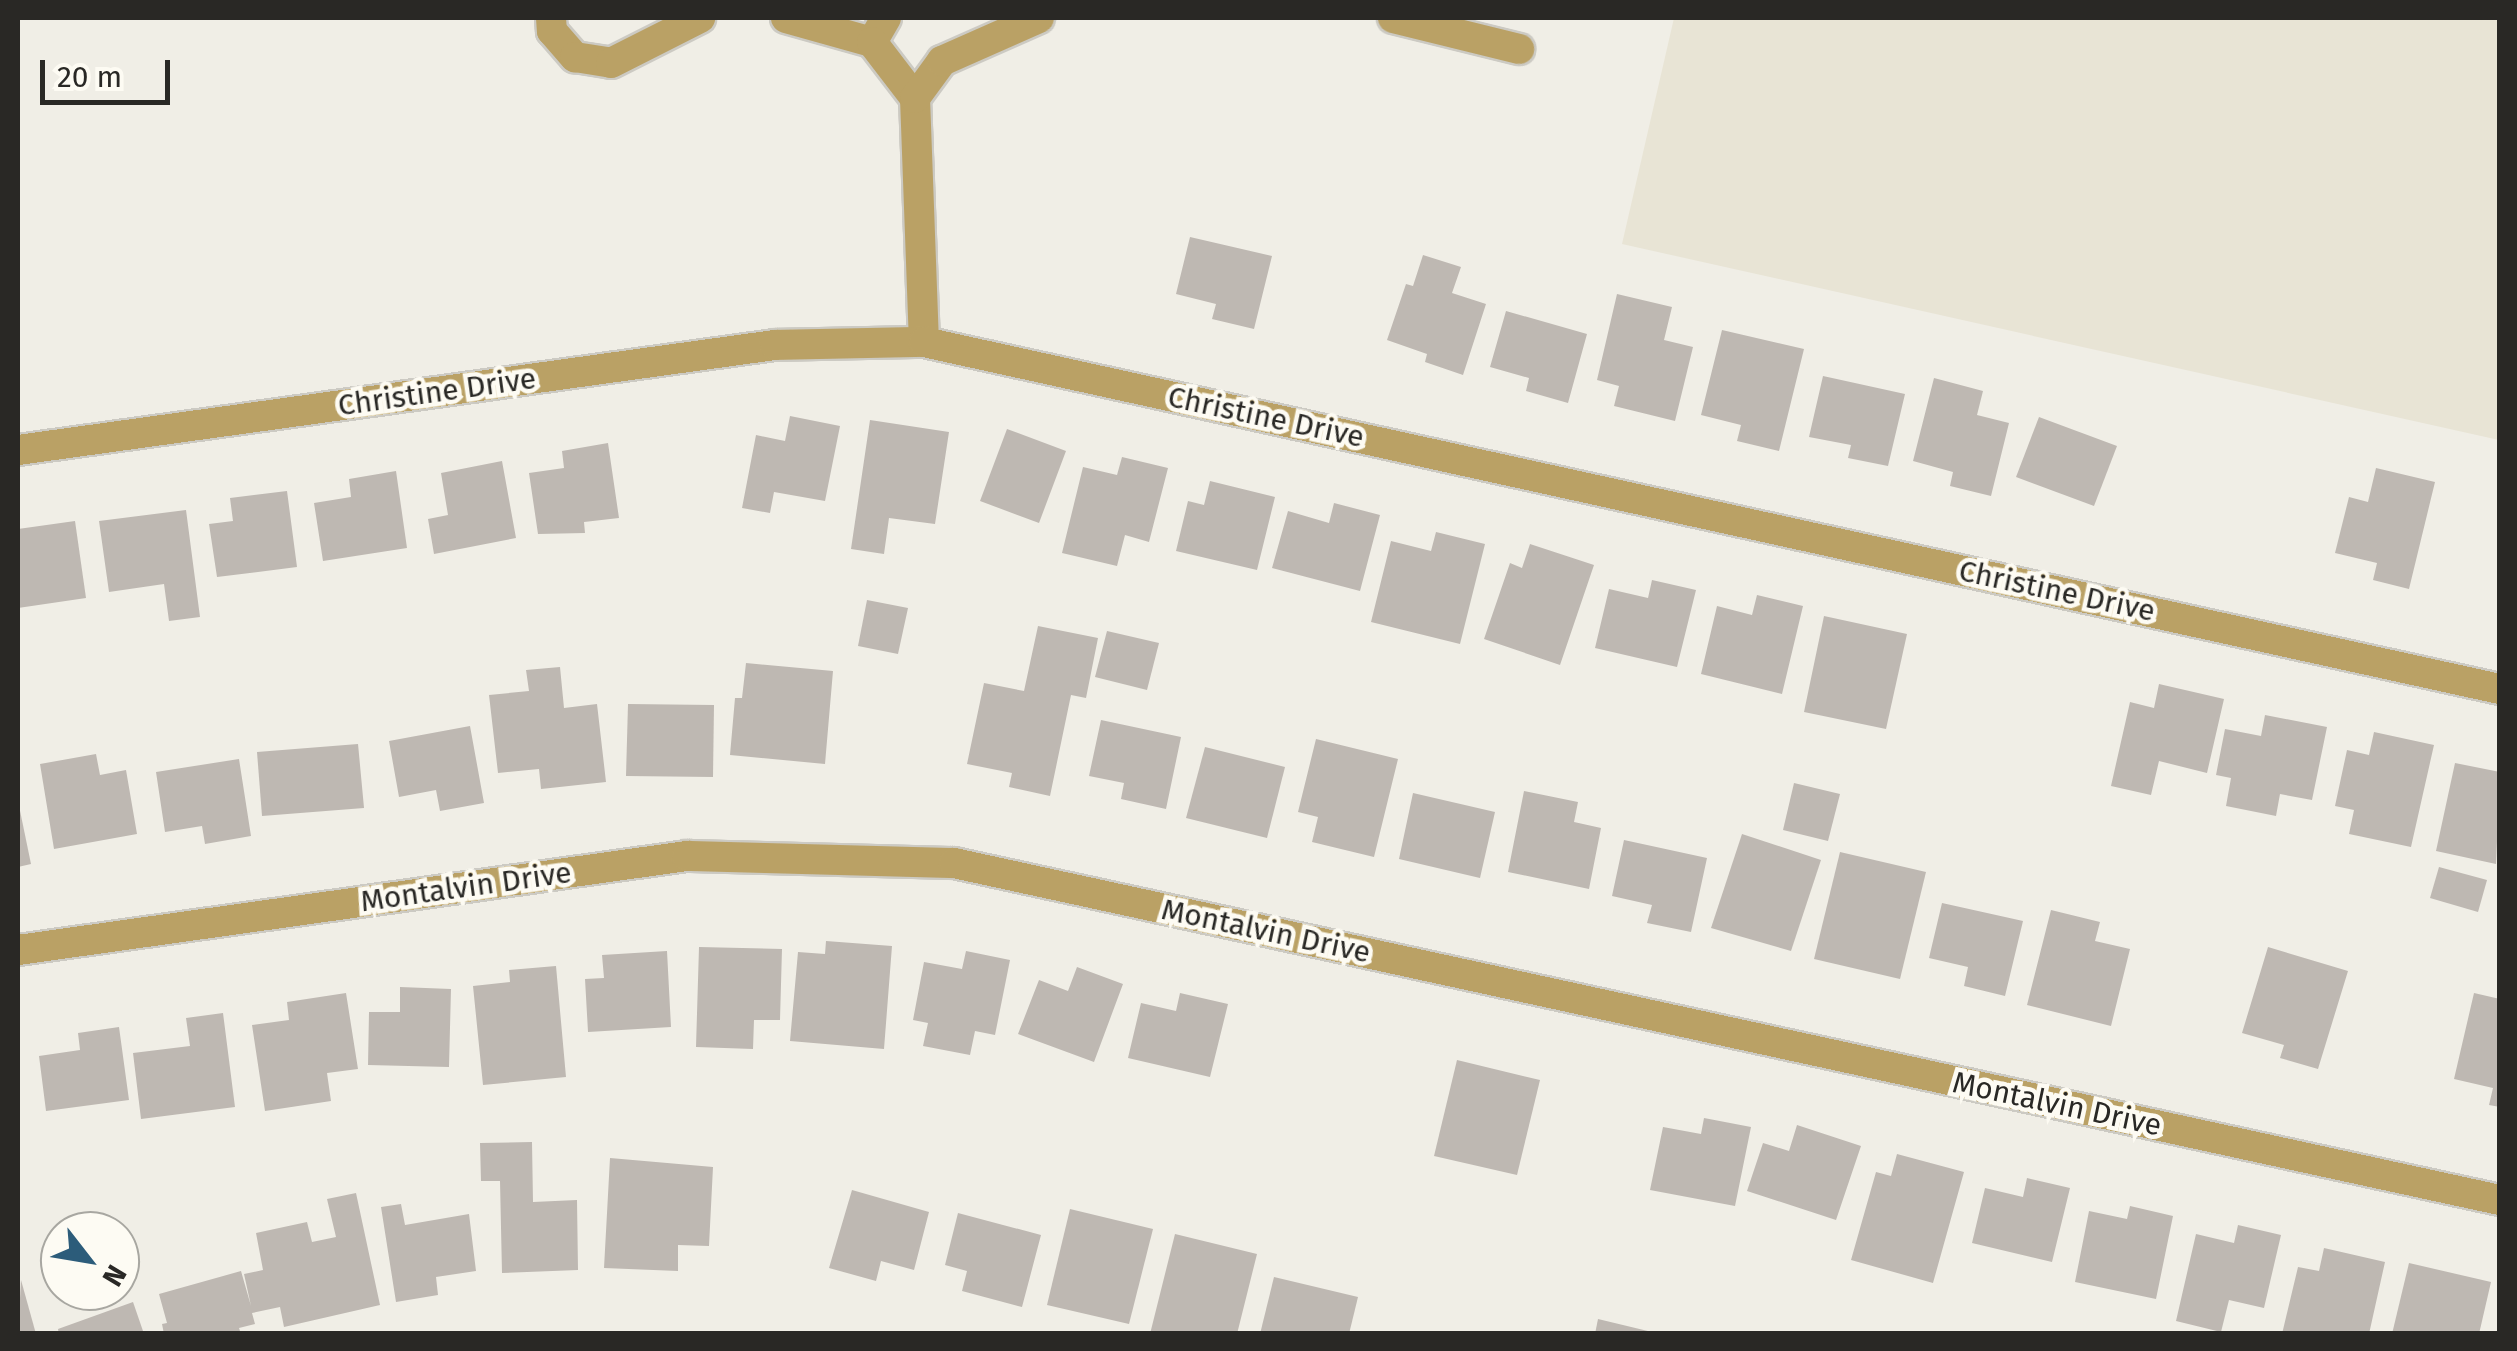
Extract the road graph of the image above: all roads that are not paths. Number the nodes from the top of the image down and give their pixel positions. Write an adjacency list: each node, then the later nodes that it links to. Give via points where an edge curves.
1 (551, 18): 2 (street, via 552,31 575,57 612,63)
2 (700, 18)
3 (786, 18): 6 (street)
4 (1040, 18): 8 (street, via 942,61)
5 (1393, 18): 7 (street)
6 (879, 30): 8 (street)
7 (1519, 49)
8 (915, 98): 9 (street)
9 (924, 342): 10 (street, Christine Drive, via 775,345); 11 (street, Christine Drive)
10 (18, 450)
11 (2500, 688)
12 (18, 950): 13 (street, Montalvin Drive, via 687,856 954,863)
13 (2500, 1200)

